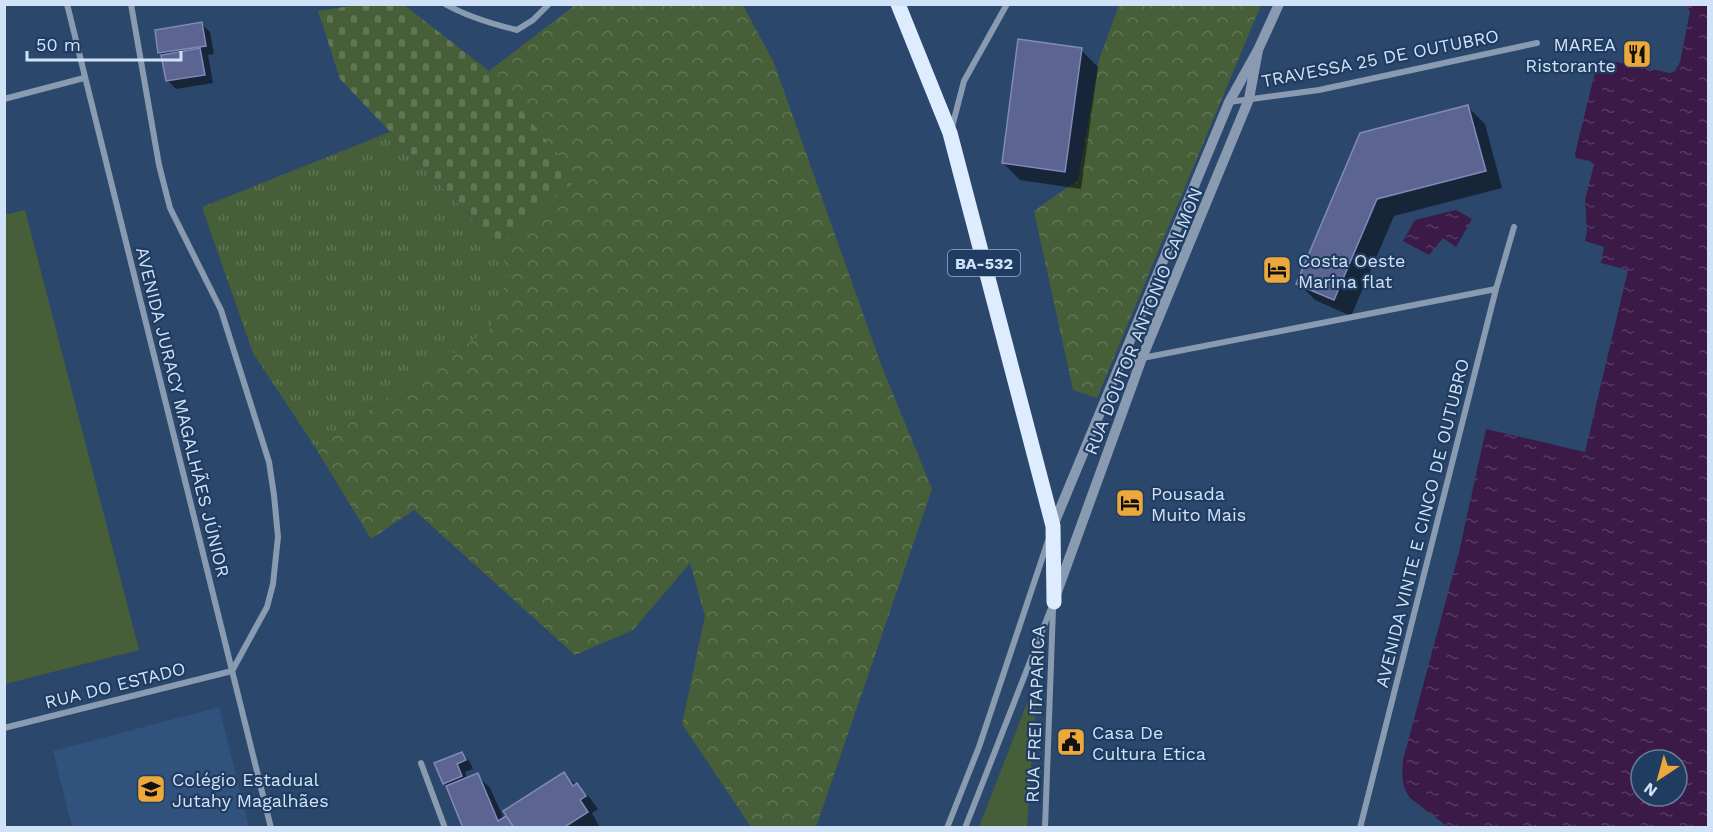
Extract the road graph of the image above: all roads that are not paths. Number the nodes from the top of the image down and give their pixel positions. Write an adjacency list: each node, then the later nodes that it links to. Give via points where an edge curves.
1 (67, 4): 10 (street, AVENIDA JURACY MAGALHÃES JÚNIOR)
2 (131, 4): 21 (street, via 170,208 221,310 269,462 278,537 273,584 267,607)
3 (445, 4): 4 (street, via 496,26 518,30)
4 (549, 4)
5 (898, 4): 14 (main road, BA-532)
6 (1007, 4): 14 (street, via 964,81)
7 (1279, 4): 9 (street, RUA DOUTOR ANTONIO CALMON)
8 (1537, 43): 12 (street, TRAVESSA 25 DE OUTUBRO, via 1319,90)
9 (1258, 50): 12 (street, RUA DOUTOR ANTONIO CALMON); 13 (street, RUA DOUTOR ANTONIO CALMON)
10 (84, 78): 11 (street); 21 (street, AVENIDA JURACY MAGALHÃES JÚNIOR)
11 (4, 99)
12 (1250, 99): 13 (street, TRAVESSA 25 DE OUTUBRO); 17 (street, RUA DOUTOR ANTONIO CALMON)
13 (1229, 102): 18 (street, RUA DOUTOR ANTONIO CALMON)
14 (950, 133): 19 (main road, BA-532)
15 (1514, 227): 16 (street, AVENIDA VINTE E CINCO DE OUTUBRO)
16 (1496, 289): 17 (street); 31 (street, AVENIDA VINTE E CINCO DE OUTUBRO)
17 (1142, 358): 18 (street); 20 (street, RUA DOUTOR ANTONIO CALMON)
18 (1121, 362): 19 (street, RUA DOUTOR ANTONIO CALMON)
19 (1053, 526): 20 (main road, BA-532); 23 (street)
20 (1054, 602): 24 (street, BA-532); 30 (street, RUA FREI ITAPARICA / BA-532)
21 (232, 671): 22 (street, RUA DO ESTADO); 26 (street, AVENIDA JURACY MAGALHÃES JÚNIOR)
22 (4, 728)
23 (979, 747): 24 (street); 28 (street)
24 (993, 755): 29 (street, BA-532)
25 (421, 763): 27 (street)
26 (271, 828)
27 (445, 828)
28 (947, 828)
29 (965, 828)
30 (1046, 828)
31 (1360, 828)

